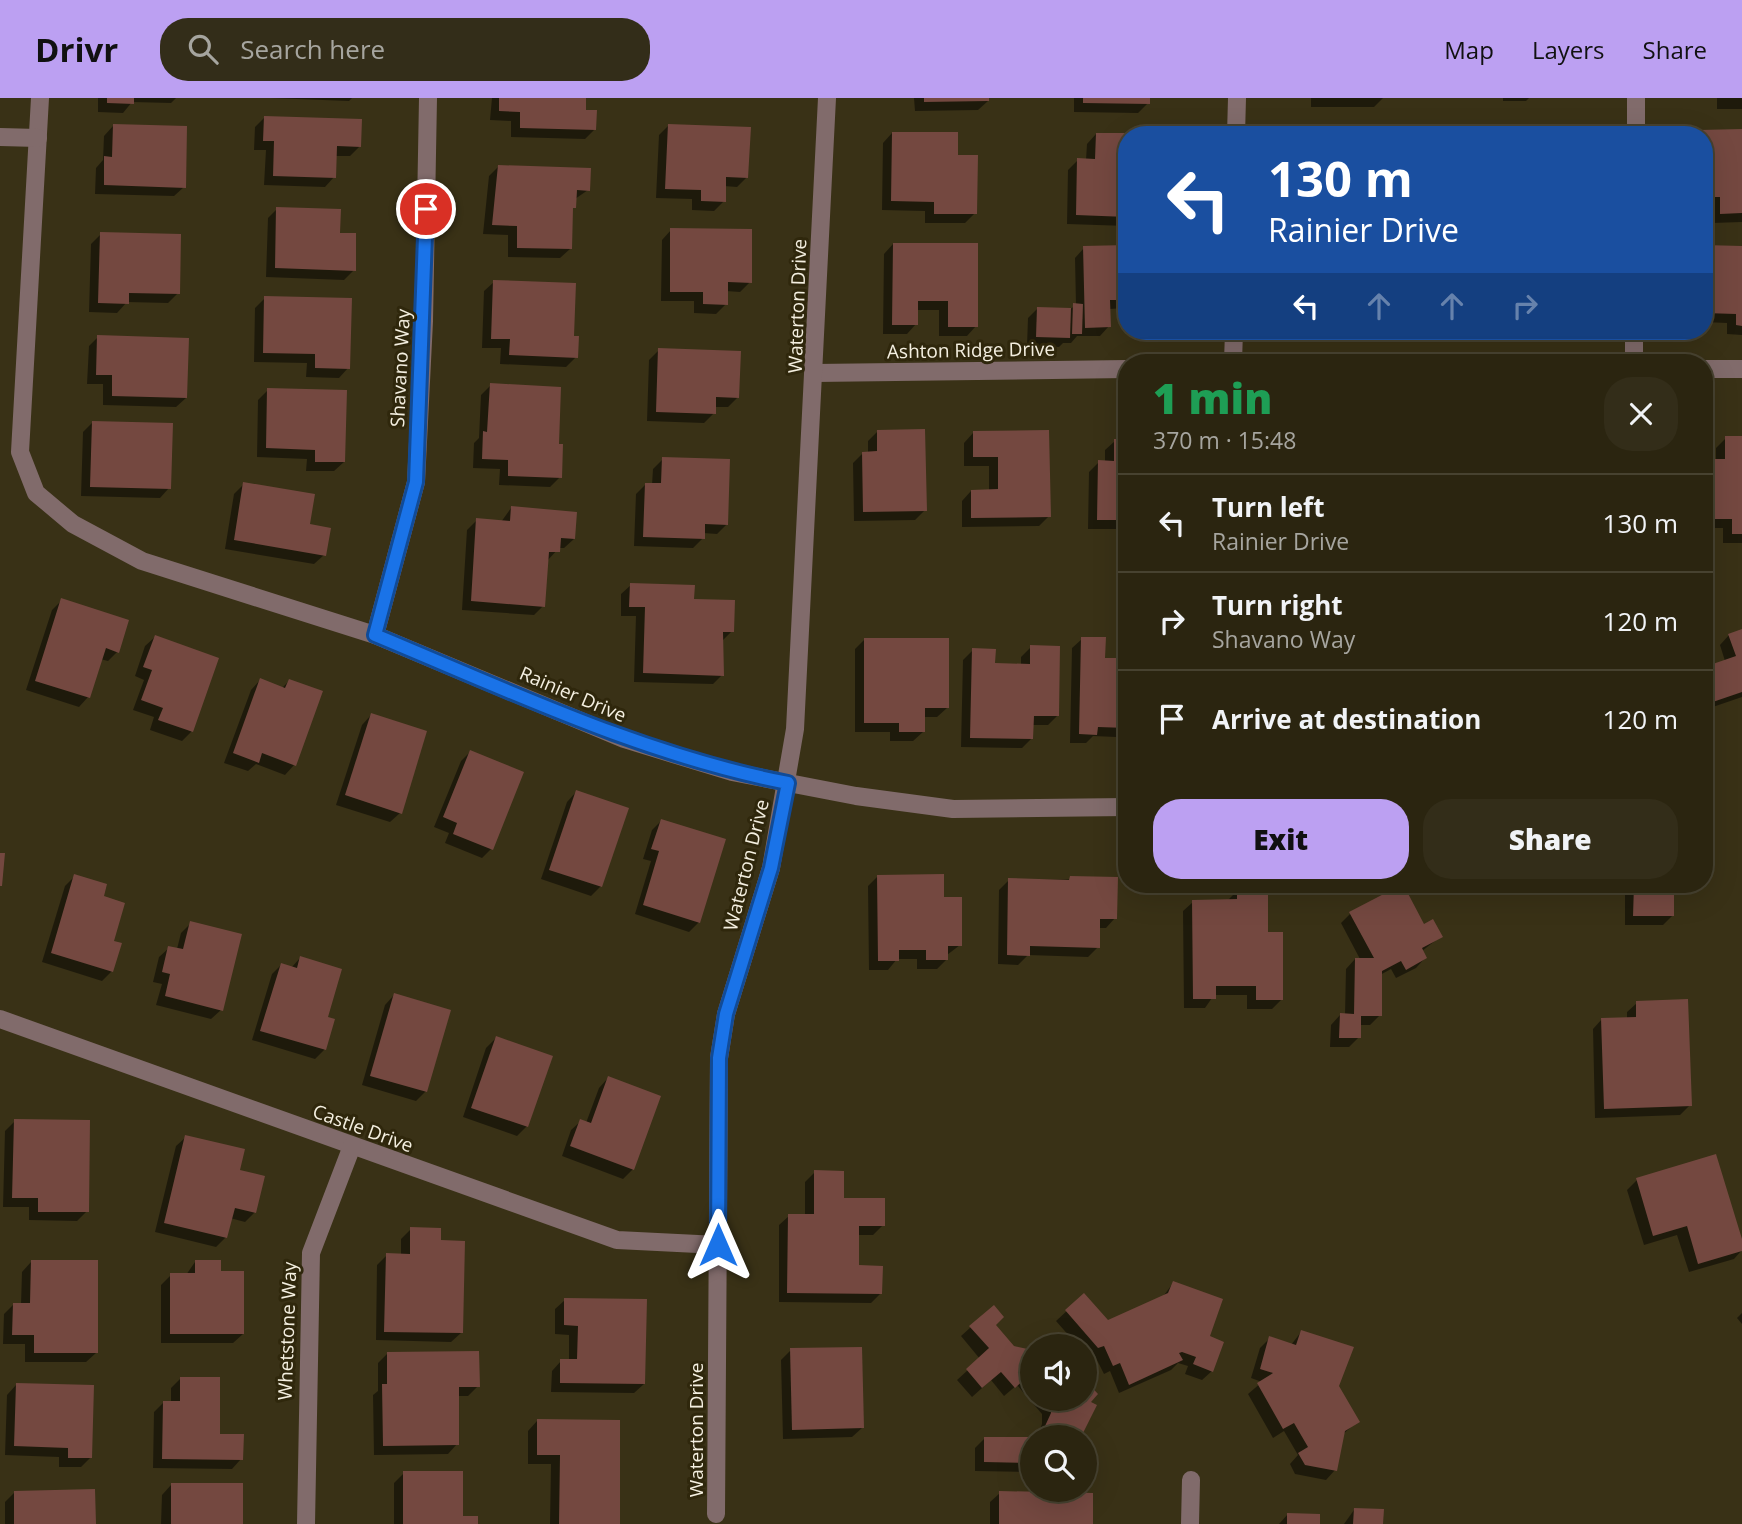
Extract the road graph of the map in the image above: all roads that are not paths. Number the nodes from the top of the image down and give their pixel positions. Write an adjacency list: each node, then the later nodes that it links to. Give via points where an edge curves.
1 (40, 98): 9 (street)
2 (428, 98): 14 (street, Shavano Way, via 416,482)
3 (827, 98): 13 (street, Waterton Drive)
4 (1237, 98): 6 (street)
5 (1636, 98): 7 (street)
6 (1236, 126)
7 (1636, 126)
8 (0, 137): 9 (street)
9 (38, 138): 14 (street, Rainier Drive, via 20,452 36,494 73,524 142,561)
10 (1118, 369): 13 (street, Ashton Ridge Drive)
11 (1713, 369): 12 (street)
12 (1742, 369)
13 (815, 373): 15 (street, Waterton Drive, via 802,624)
14 (375, 635): 15 (street, Rainier Drive, via 624,739 733,772)
15 (788, 783): 16 (street, Rainier Drive, via 953,809); 19 (street, Waterton Drive, via 771,868 726,1014 719,1058)
16 (1118, 807)
17 (0, 1019): 18 (street, Castle Drive)
18 (352, 1146): 19 (street, Castle Drive, via 617,1240); 22 (street, Whetstone Way, via 310,1252)
19 (718, 1245): 21 (street, Waterton Drive)
20 (1191, 1480): 23 (street)
21 (716, 1514)
22 (306, 1524)
23 (1190, 1524)

